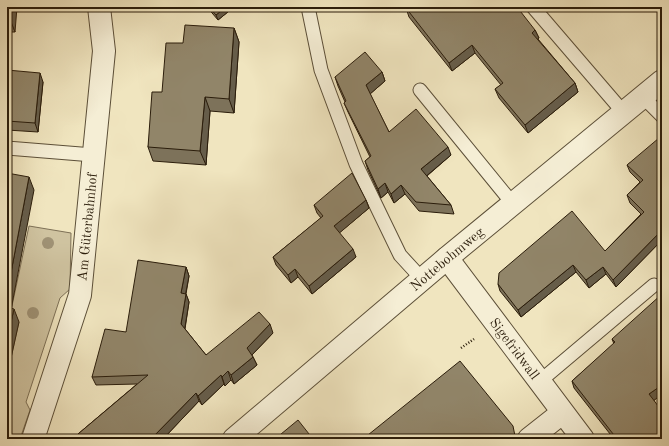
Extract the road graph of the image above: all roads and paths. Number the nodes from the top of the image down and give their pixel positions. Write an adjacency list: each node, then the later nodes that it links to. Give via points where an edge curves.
1 (99, 7): 10 (street, Am Güterbahnhof, via 104,51)
2 (308, 7): 13 (lane, via 321,70 356,164 400,255)
3 (533, 7): 7 (lane)
4 (662, 81): 6 (street, Nottebohmweg)
5 (420, 90): 11 (lane)
6 (643, 97): 7 (street, Nottebohmweg); 8 (lane)
7 (624, 113): 11 (street, Nottebohmweg)
8 (662, 116)
9 (7, 148): 10 (lane)
10 (93, 155): 17 (street, Am Güterbahnhof, via 80,295)
11 (512, 204): 12 (street, Nottebohmweg)
12 (447, 258): 13 (street, Nottebohmweg); 15 (street, Sigefridwall)
13 (422, 279): 18 (street, Nottebohmweg)
14 (654, 285): 15 (lane)
15 (539, 382): 16 (street, Sigefridwall)
16 (562, 413): 19 (street); 20 (street, Sigefridwall)
17 (33, 439)
18 (234, 439)
19 (529, 439)
20 (583, 439)

